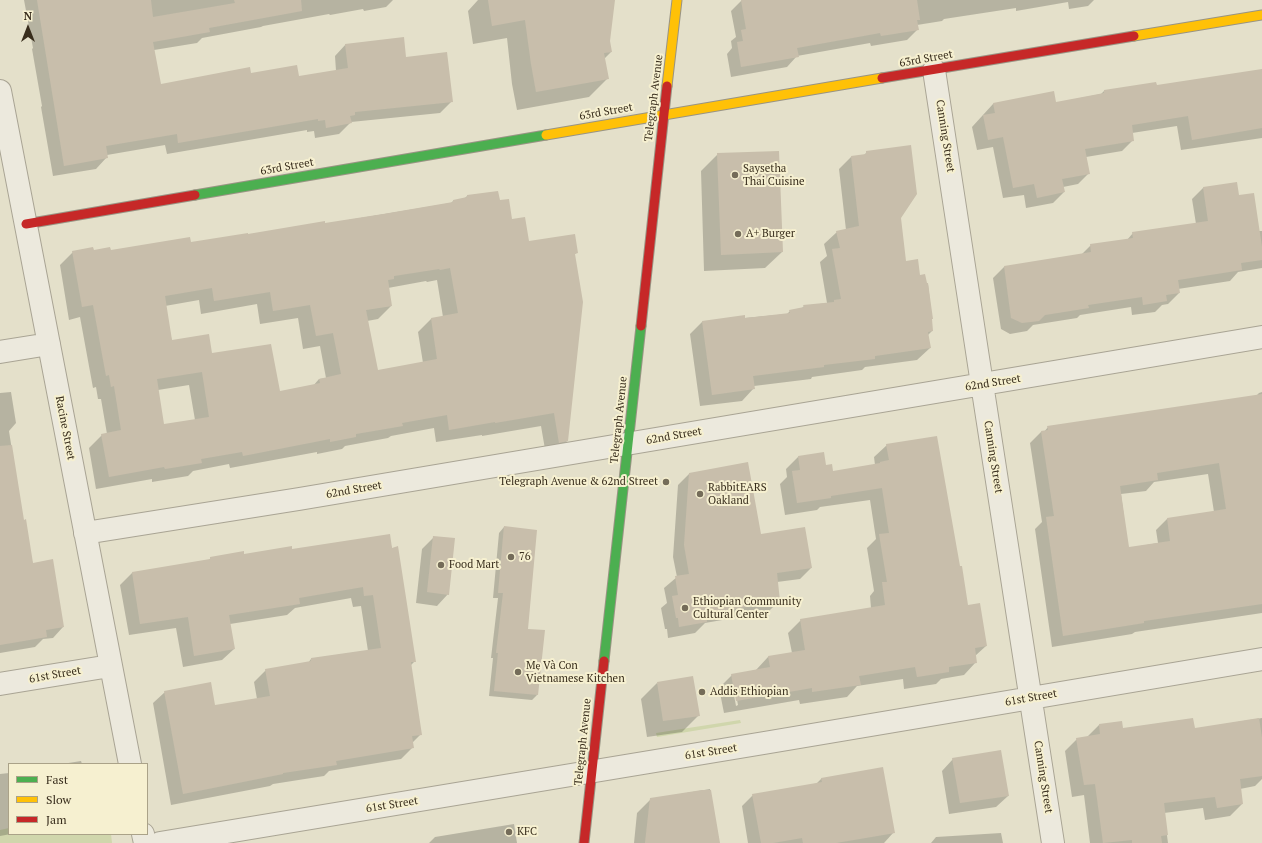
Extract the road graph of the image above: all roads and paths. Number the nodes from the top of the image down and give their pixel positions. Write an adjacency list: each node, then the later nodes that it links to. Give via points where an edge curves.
1 (677, 0): 5 (street, Telegraph Avenue)
2 (1262, 15): 3 (street, 63rd Street)
3 (934, 70): 5 (street, 63rd Street); 10 (street, Canning Street)
4 (0, 91): 6 (street, Racine Street)
5 (664, 115): 6 (street, 63rd Street); 11 (street, Telegraph Avenue)
6 (26, 224): 8 (street, Racine Street)
7 (1262, 337): 10 (street, 62nd Street)
8 (49, 344): 9 (street); 12 (street, Racine Street)
9 (0, 352)
10 (982, 384): 11 (street, 62nd Street); 16 (street, Canning Street)
11 (628, 443): 12 (street, 62nd Street); 18 (street, Telegraph Avenue)
12 (85, 533): 14 (street, Racine Street)
13 (1262, 659): 16 (street, 61st Street)
14 (110, 666): 15 (street, 61st Street); 17 (street, Racine Street)
15 (0, 684)
16 (1031, 698): 18 (street, 61st Street); 21 (street, Canning Street)
17 (130, 763)
18 (591, 772): 19 (street, 61st Street); 20 (street, Telegraph Avenue)
19 (160, 843)
20 (584, 843)
21 (1053, 843)

